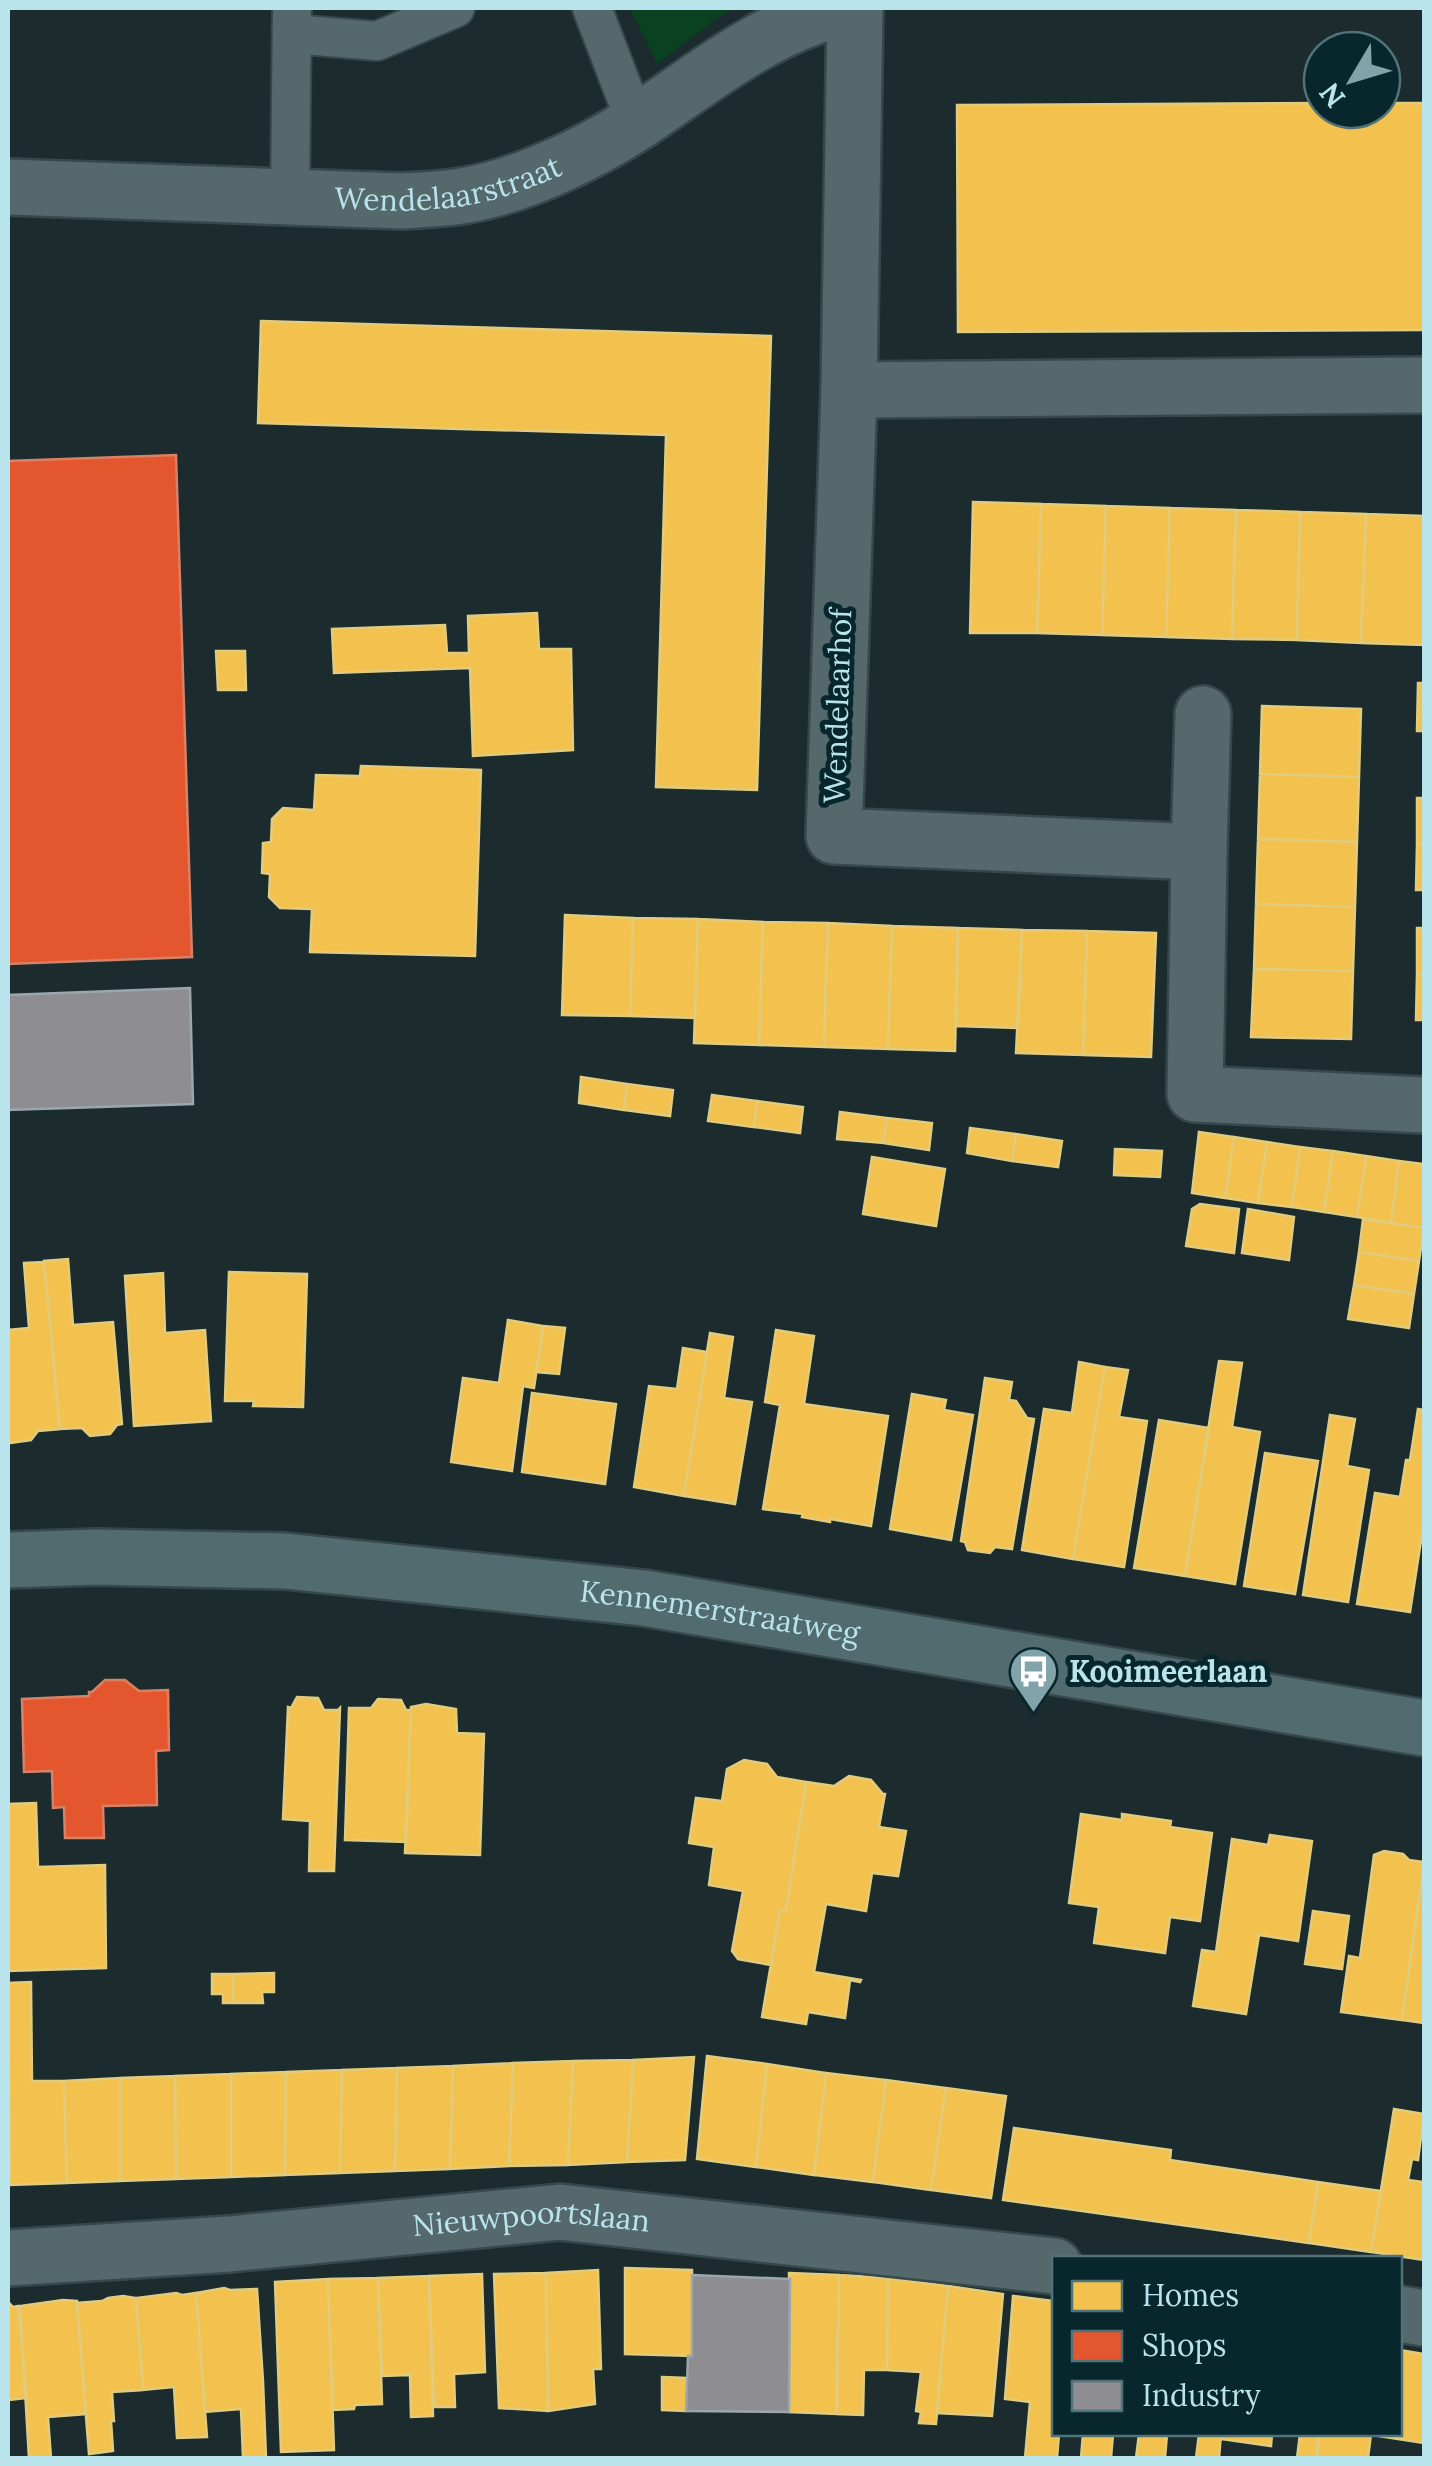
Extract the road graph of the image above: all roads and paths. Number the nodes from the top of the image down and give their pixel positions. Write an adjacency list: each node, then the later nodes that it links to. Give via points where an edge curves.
1 (455, 8): 5 (lane, via 377,41)
2 (592, 8): 6 (lane)
3 (844, 8): 6 (street, Wendelaarstraat, via 769,35)
4 (856, 8): 10 (street, Wendelaarhof)
5 (292, 21): 8 (lane)
6 (636, 123): 8 (street, Wendelaarstraat, via 555,168 458,196)
7 (8, 187): 8 (street, Wendelaarstraat)
8 (290, 198)
9 (1424, 385): 10 (street)
10 (849, 390): 12 (street, Wendelaarhof, via 834,836)
11 (1204, 714): 12 (street)
12 (1199, 852): 13 (street, via 1194,1094)
13 (1424, 1105)
14 (8, 1560): 15 (main road, Kennemerstraatweg, via 285,1561 644,1598)
15 (1424, 1728)
16 (8, 2258): 17 (street, Nieuwpoortslaan, via 560,2212)
17 (1052, 2266)

